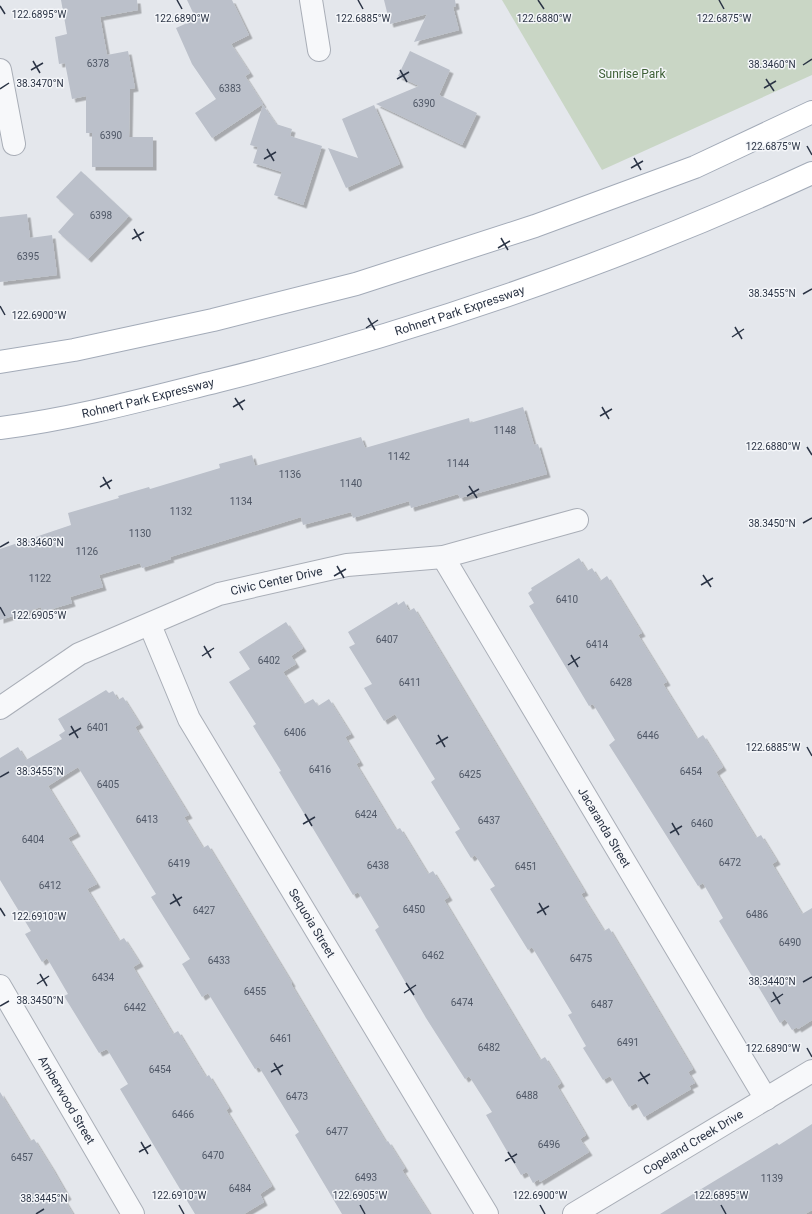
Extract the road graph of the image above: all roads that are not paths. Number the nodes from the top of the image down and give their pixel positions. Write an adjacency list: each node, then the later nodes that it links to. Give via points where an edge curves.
1 (311, 0): 2 (street)
2 (319, 50)
3 (0, 70): 5 (street)
4 (812, 112): 7 (main road, via 694,167 534,226 356,284 213,320 74,350)
5 (14, 144)
6 (812, 173): 8 (main road, Rohnert Park Expressway, via 602,262 326,353 130,403)
7 (0, 362)
8 (0, 428)
9 (577, 520): 10 (street, Civic Center Drive)
10 (443, 557): 11 (street, Civic Center Drive, via 339,566 219,594); 15 (street, Jacaranda Street)
11 (150, 625): 12 (street, Civic Center Drive, via 79,654); 17 (street, Sequoia Street, via 189,719)
12 (0, 708)
13 (0, 986): 16 (street, Amberwood Street)
14 (812, 1070): 15 (street, Copeland Creek Drive)
15 (766, 1098): 18 (street, Copeland Creek Drive)
16 (133, 1214)
17 (487, 1214)
18 (574, 1214)

